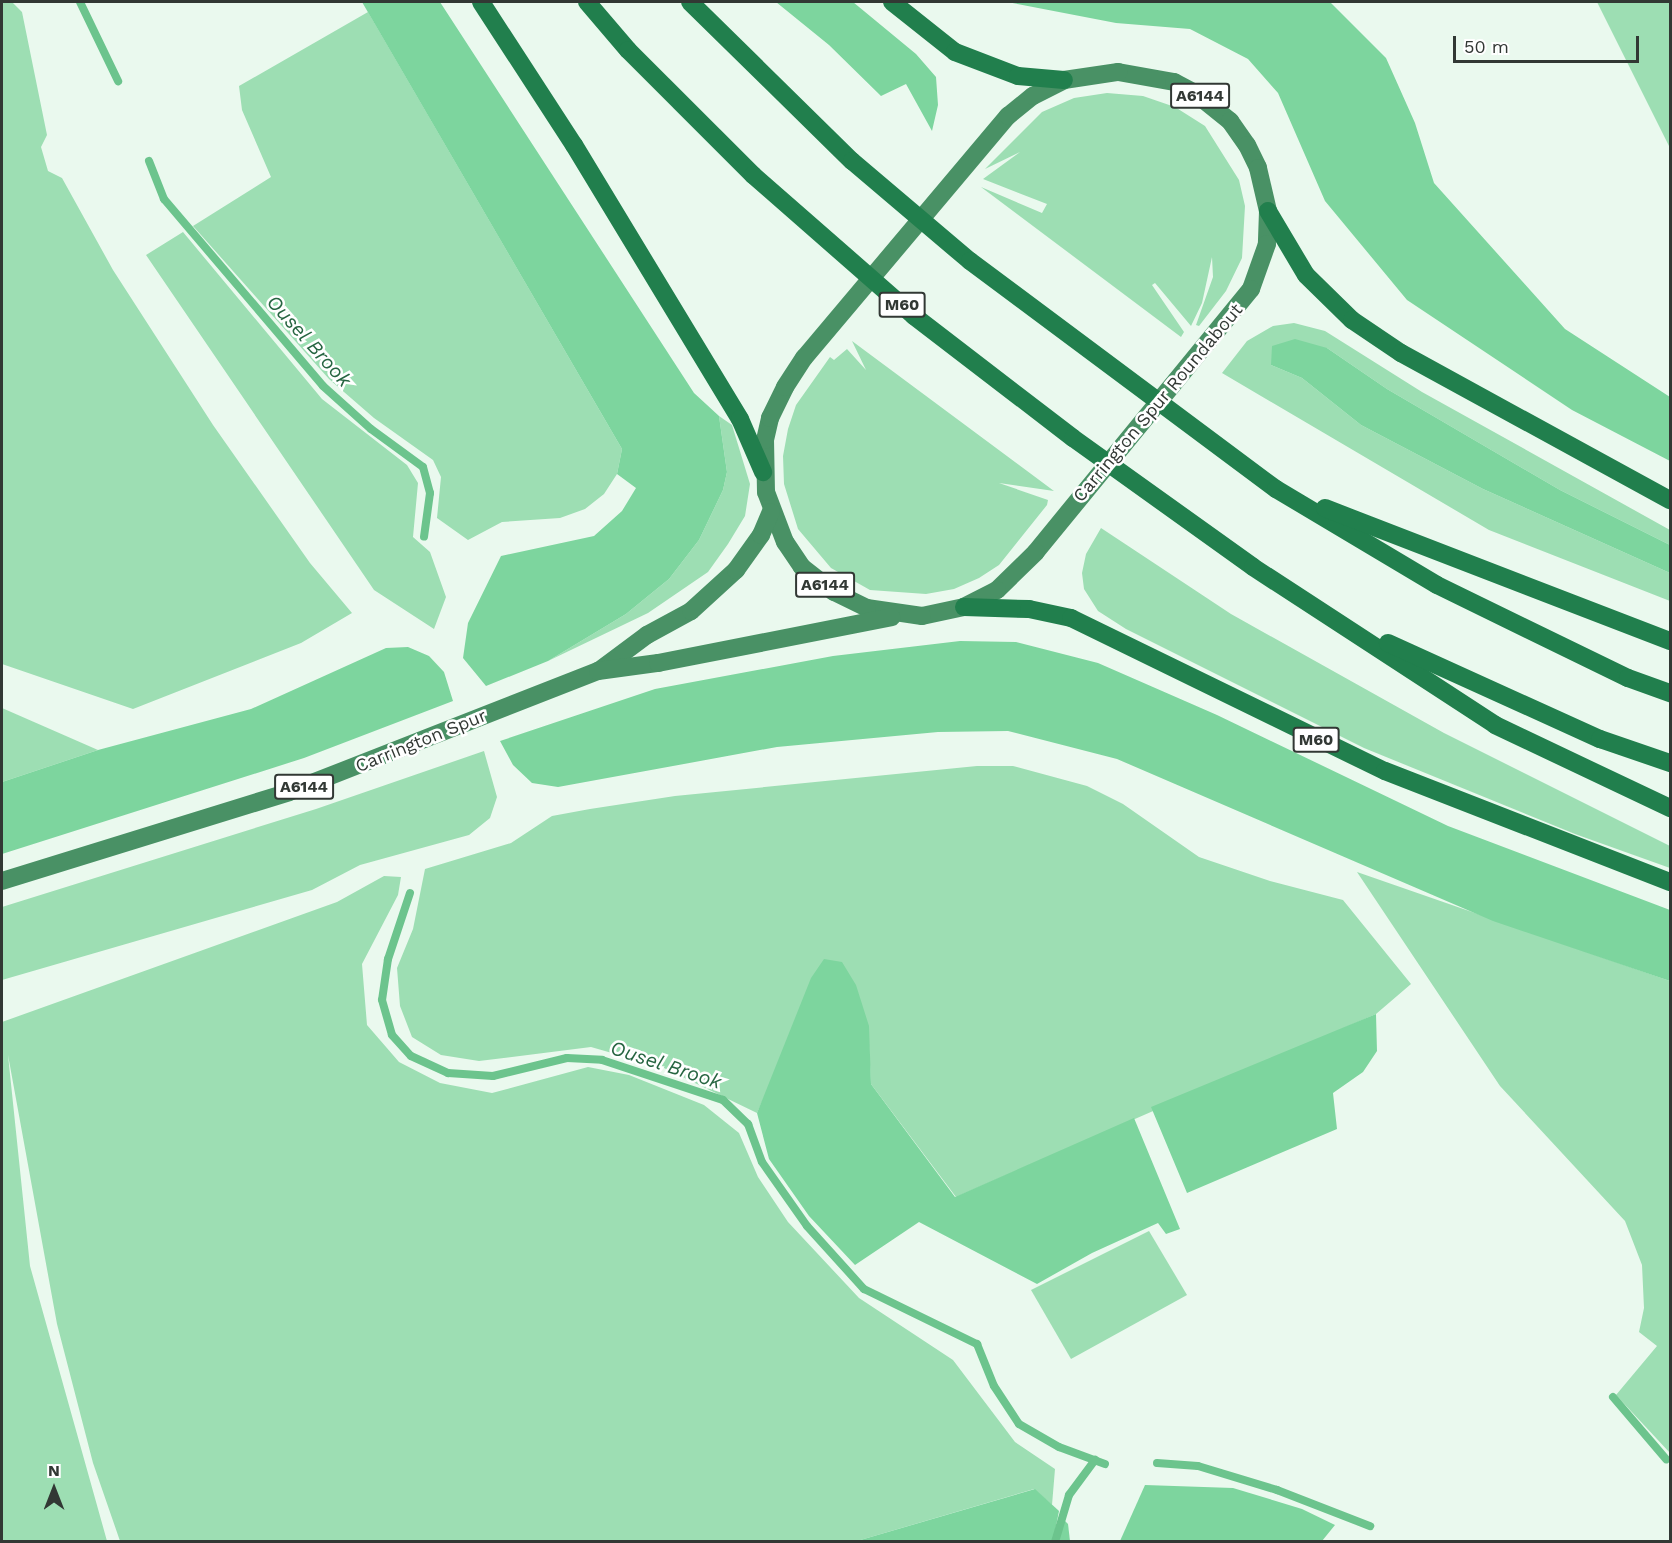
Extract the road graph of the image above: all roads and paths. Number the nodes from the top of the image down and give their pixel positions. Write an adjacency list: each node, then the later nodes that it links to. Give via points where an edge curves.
1 (481, 2): 7 (highway, via 574,145 740,420)
2 (587, 2): 11 (highway, M60, via 628,50 753,175 914,316 1073,438)
3 (690, 2): 8 (highway, via 852,161 970,261)
4 (891, 2): 5 (highway, via 955,52 1018,76)
5 (1065, 80): 6 (main road, Carrington Spur Roundabout / A6144, via 1118,72 1174,82 1195,93 1230,121 1247,144 1258,168); 7 (main road, Carrington Spur Roundabout / A6144, via 1033,96 1008,116 804,358 770,418)
6 (1268, 211): 9 (highway, via 1306,275 1352,320 1411,359); 12 (main road, Carrington Spur Roundabout / A6144, via 1267,244 1251,289 1198,358 1011,579)
7 (763, 472): 10 (main road, Carrington Spur Roundabout / A6144)
8 (1276, 489): 14 (highway); 16 (highway, via 1437,585 1628,678)
9 (1671, 500)
10 (771, 512): 13 (main road, Carrington Spur Roundabout / A6144, via 802,567 834,592 867,608); 15 (main road, Carrington Spur / A6144, via 761,535 736,570 691,611 647,635)
11 (1252, 567): 17 (highway, M60, via 1408,654 1600,739); 18 (highway, M60, via 1495,725)
12 (964, 607): 13 (main road, Carrington Spur Roundabout / A6144, via 922,616); 20 (highway, M60, via 1029,609 1071,618 1385,771)
13 (900, 616): 15 (main road, Carrington Spur / A6144)
14 (1671, 641)
15 (598, 671): 19 (main road, Carrington Spur / A6144, via 279,795)
16 (1671, 693)
17 (1671, 763)
18 (1671, 807)
19 (2, 881)
20 (1671, 882)

